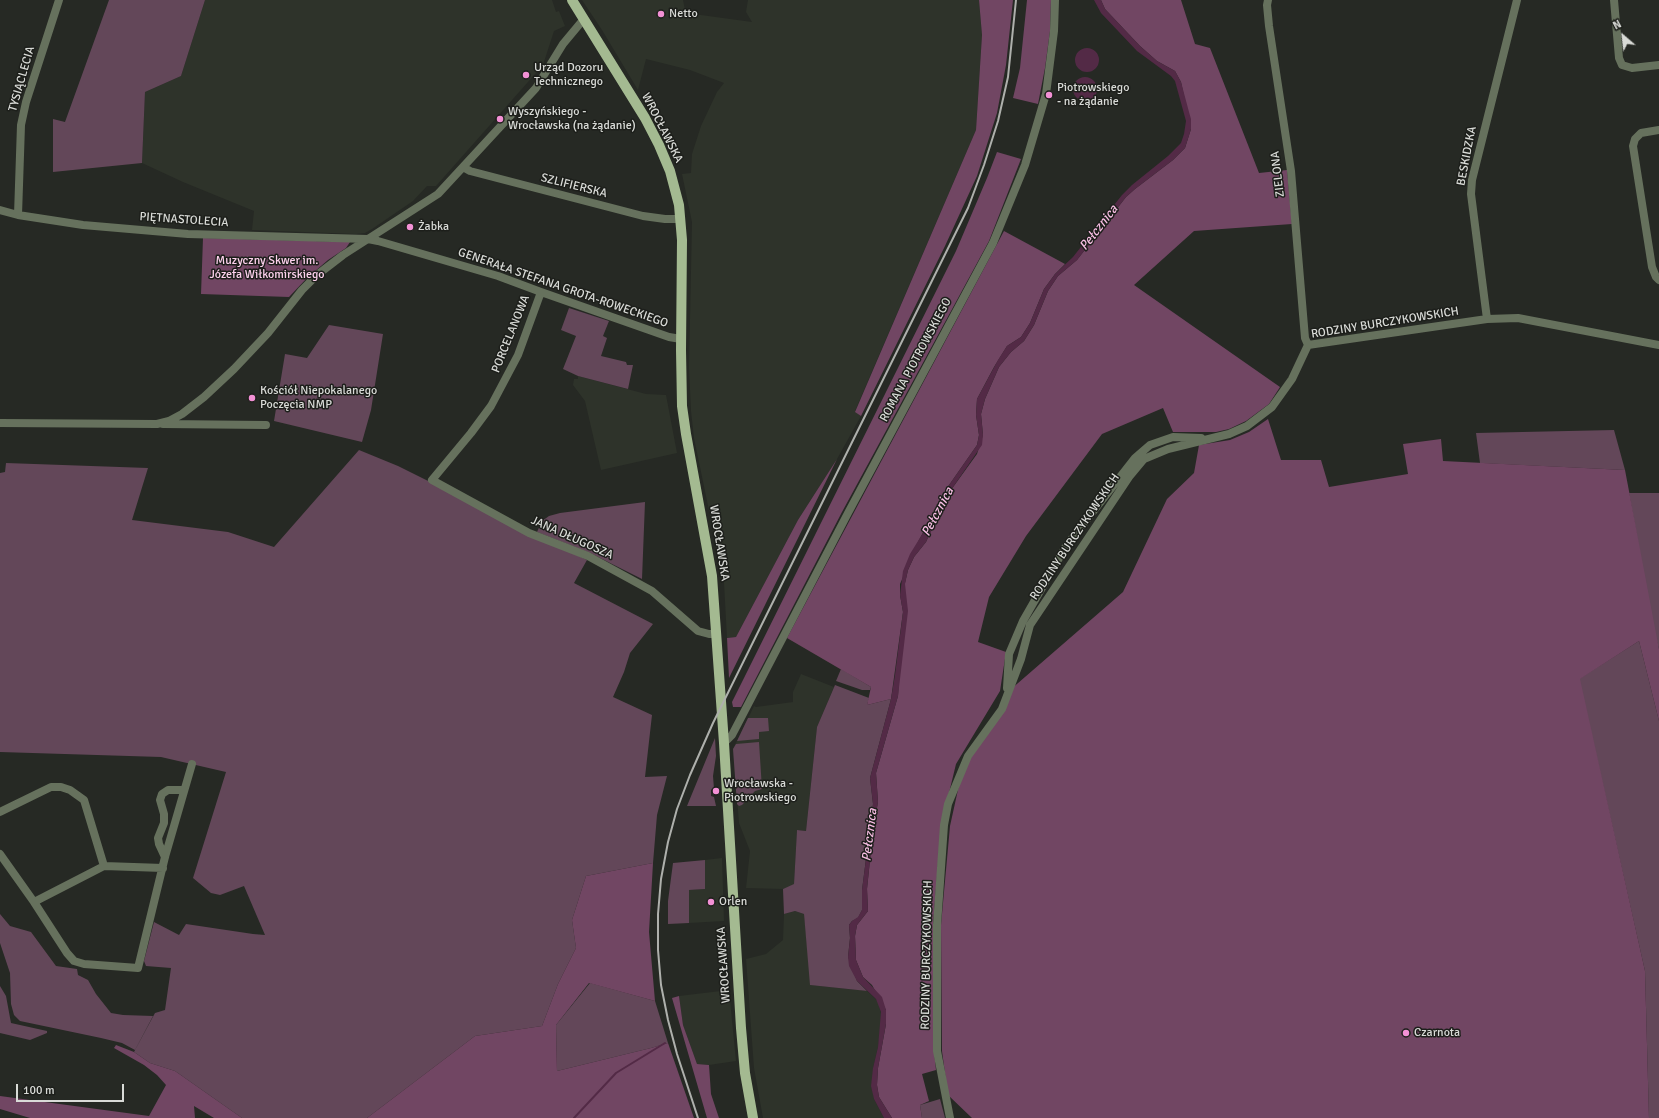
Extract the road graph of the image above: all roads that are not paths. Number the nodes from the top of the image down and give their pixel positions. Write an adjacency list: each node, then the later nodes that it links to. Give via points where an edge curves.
1 (59, 0): 12 (street, TYSIĄCLECIA, via 21,125)
2 (572, 0): 7 (main road, WROCŁAWSKA)
3 (1055, 0): 28 (street, ROMANA PIOTROWSKIEGO, via 1046,94 1025,165 992,243)
4 (1268, 0): 19 (street, ZIELONA, via 1269,26 1291,171 1305,338)
5 (1517, 0): 17 (street, BESKIDZKA, via 1472,180 1471,194)
6 (1614, 0): 8 (street, via 1619,58 1622,65 1632,68)
7 (583, 20): 10 (street, via 563,44 536,88); 13 (main road, WROCŁAWSKA, via 641,111 659,145 673,181)
8 (1659, 64)
9 (1659, 130): 15 (street, via 1641,133 1633,146 1652,267)
10 (463, 167): 13 (street, SZLIFIERSKA, via 470,171 639,215); 14 (street, via 438,194)
11 (0, 210): 12 (street, PIĘTNASTOLECIA)
12 (18, 215): 14 (street, PIĘTNASTOLECIA, via 188,234)
13 (681, 219): 18 (main road, WROCŁAWSKA)
14 (368, 240): 16 (street, GENERAŁA STEFANA GROTA-ROWECKIEGO, via 498,276); 22 (street, via 317,275 263,338 204,397 182,414)
15 (1659, 280)
16 (541, 292): 18 (street, GENERAŁA STEFANA GROTA-ROWECKIEGO); 25 (street, PORCELANOWA, via 518,355 491,406)
17 (1487, 319): 19 (street, RODZINY BURCZYKOWSKICH); 20 (street, RODZINY BURCZYKOWSKICH, via 1518,318)
18 (681, 339): 26 (main road, WROCŁAWSKA, via 684,417 710,560)
19 (1308, 345): 24 (street, RODZINY BURCZYKOWSKICH, via 1292,379 1272,407 1247,426)
20 (1659, 346)
21 (0, 423): 22 (street)
22 (157, 424): 23 (street)
23 (266, 425)
24 (1212, 438): 27 (street, RODZINY BURCZYKOWSKICH, via 1168,449 1144,459 1129,477 1030,625 1021,659); 27 (street, RODZINY BURCZYKOWSKICH, via 1174,437 1150,445 1135,458 1066,546 1023,621 1009,654)
25 (432, 480): 26 (street, JANA DŁUGOSZA, via 529,533 588,556 652,591 698,631)
26 (717, 634): 29 (main road, WROCŁAWSKA)
27 (1006, 697): 40 (street, RODZINY BURCZYKOWSKICH, via 996,720 968,756 948,804 944,825 937,926 938,1051)
28 (744, 712): 29 (street, via 737,719); 30 (street, ROMANA PIOTROWSKIEGO, via 732,735)
29 (723, 722): 30 (main road, WROCŁAWSKA)
30 (724, 744): 39 (main road, WROCŁAWSKA, via 741,1028)
31 (192, 764): 32 (street)
32 (184, 790): 35 (street); 35 (street, via 168,790 162,794 160,800 164,823 158,838)
33 (1, 810): 36 (street, via 51,787 70,790 84,800)
34 (0, 854): 38 (street)
35 (165, 857): 37 (street)
36 (104, 866): 37 (street); 38 (street)
37 (163, 868): 38 (street, via 138,968 74,961)
38 (34, 902)
39 (753, 1118)
40 (950, 1118)

